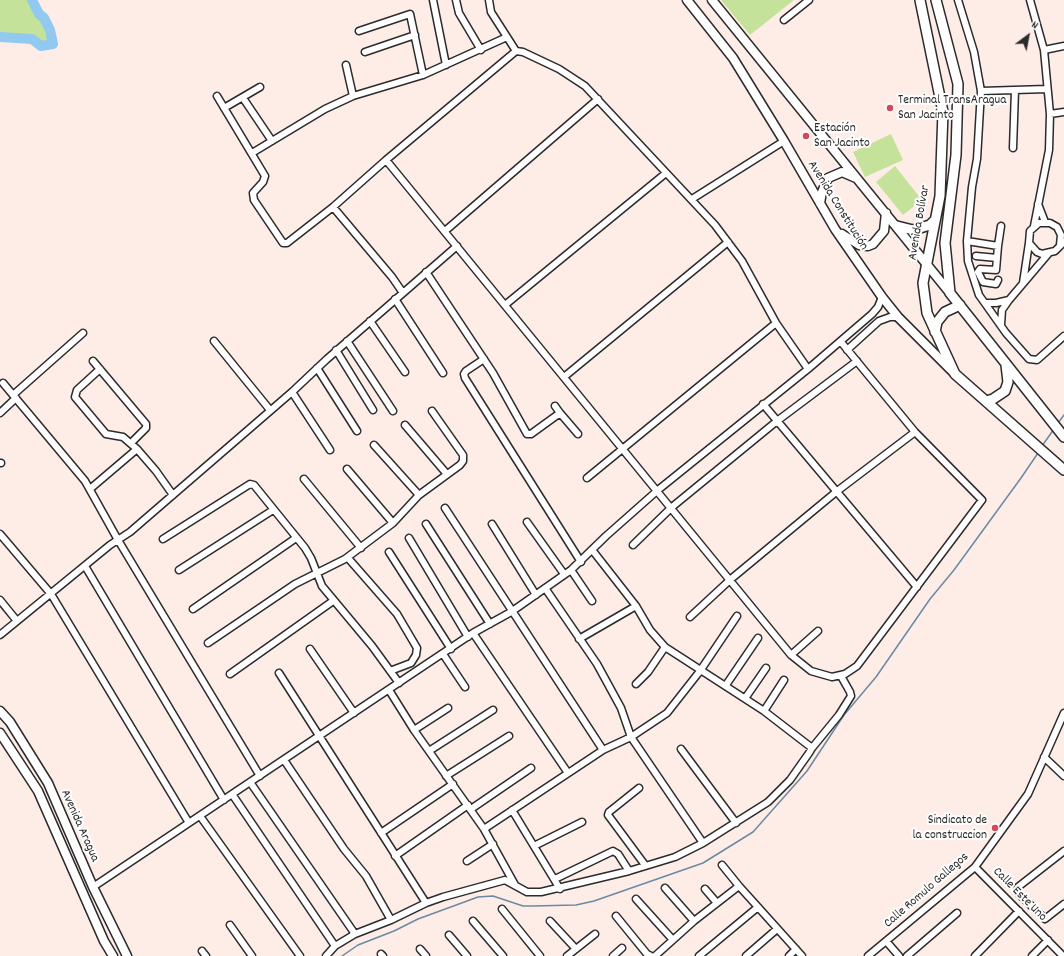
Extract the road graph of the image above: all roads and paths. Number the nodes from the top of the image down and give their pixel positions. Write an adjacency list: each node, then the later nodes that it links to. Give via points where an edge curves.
1 (433, 0): 21 (street)
2 (456, 0): 16 (street, via 459,13)
3 (489, 0): 14 (street, via 491,12)
4 (687, 0): 35 (street, Avenida Constitución, via 733,58)
5 (712, 0): 40 (street, Avenida Constitución)
6 (809, 0): 11 (street)
7 (920, 0): 46 (main road, Avenida Bolívar, via 943,112 940,196)
8 (936, 0): 68 (main road, Avenida Bolívar, via 958,84 956,155 945,243)
9 (958, 0): 26 (street, via 974,52)
10 (1030, 0): 17 (street)
11 (784, 20)
12 (359, 31): 13 (street, via 410,14)
13 (415, 35): 19 (street); 22 (street)
14 (507, 38): 16 (street, via 493,42); 18 (street)
15 (1064, 46): 17 (street)
16 (481, 50): 21 (street)
17 (1044, 50): 24 (street)
18 (516, 51): 30 (street, via 571,76); 38 (street)
19 (365, 52)
20 (346, 65): 28 (street)
21 (446, 65): 22 (street)
22 (423, 74): 28 (street)
23 (260, 87): 29 (street)
24 (1047, 89): 25 (street); 33 (street)
25 (1015, 90): 26 (street); 36 (street)
26 (981, 91): 54 (street, via 977,160)
27 (217, 96): 31 (street)
28 (353, 96): 34 (street, via 325,109)
29 (243, 98): 31 (street); 34 (street)
30 (598, 99): 39 (street); 52 (street)
31 (224, 108): 37 (street)
32 (1064, 112): 33 (street)
33 (1050, 114): 43 (street, via 1049,150)
34 (272, 141): 37 (street)
35 (784, 141): 41 (street); 42 (street, Avenida Constitución)
36 (1012, 148)
37 (252, 153): 44 (street, via 265,176 253,193 254,200 283,243 290,242)
38 (386, 160): 44 (street); 52 (street)
39 (666, 173): 41 (street); 73 (street)
40 (858, 179): 42 (street, via 842,172 828,178); 45 (street, Avenida Constitución)
41 (692, 198): 55 (street)
42 (820, 203): 51 (street, Avenida Constitución)
43 (1038, 203): 47 (street); 50 (street)
44 (333, 207): 67 (street, via 392,276)
45 (886, 213): 48 (street, Avenida Constitución); 51 (street, via 884,231 868,246 852,242)
46 (934, 221): 48 (main road, via 930,225 913,230); 63 (main road, Avenida Bolívar)
47 (1045, 222): 50 (street); 53 (street, via 1058,227)
48 (897, 226): 63 (street, Avenida Constitución)
49 (1001, 226): 59 (street)
50 (1034, 226): 56 (street, via 1030,231)
51 (835, 229): 69 (street, Avenida Constitución)
52 (445, 231): 58 (street)
53 (1063, 234): 57 (street)
54 (967, 241): 59 (street); 72 (street, via 968,261 979,295)
55 (728, 242): 77 (street, via 742,261); 98 (street)
56 (1030, 243): 60 (street, via 1037,252); 66 (street)
57 (1062, 244): 60 (street)
58 (457, 246): 64 (street); 73 (street)
59 (998, 246): 62 (street)
60 (1048, 254): 66 (street)
61 (976, 256): 62 (street)
62 (997, 258): 65 (street, via 996,270 980,269 978,272 983,282 996,284)
63 (927, 264): 68 (street, Avenida Constitución); 79 (main road, Avenida Bolívar, via 923,283 927,313)
64 (426, 272): 67 (street); 88 (street)
65 (998, 280)
66 (1024, 283): 71 (street)
67 (403, 293): 70 (street)
68 (950, 293): 74 (main road)
69 (882, 297): 75 (street, Avenida Constitución); 82 (street, via 872,314)
70 (395, 299): 76 (street); 96 (street)
71 (1009, 300): 72 (street); 78 (street, via 1002,310)
72 (985, 303): 78 (street)
73 (505, 305): 98 (street)
74 (960, 305): 79 (main road, via 945,312 937,322); 91 (main road)
75 (898, 317): 85 (street, via 879,321); 97 (street, Avenida Constitución)
76 (370, 321): 84 (street); 95 (street)
77 (776, 323): 94 (street); 119 (street)
78 (1001, 325): 81 (street, via 1033,360 1038,360)
79 (935, 332): 97 (main road, Avenida Bolívar)
80 (83, 333): 101 (street)
81 (1064, 336)
82 (844, 340): 85 (street); 87 (street); 94 (street)
83 (214, 341): 105 (street)
84 (347, 341): 86 (street); 107 (street)
85 (853, 344): 87 (street)
86 (336, 350): 92 (street); 106 (street)
87 (847, 350): 90 (street)
88 (484, 359): 110 (street, via 527,434 531,434); 149 (street, via 466,371 465,378)
89 (93, 361): 93 (street)
90 (857, 361): 111 (street); 114 (street)
91 (1005, 363): 102 (main road, via 1008,382 1005,391); 116 (main road)
92 (317, 368): 100 (street); 113 (street)
93 (100, 369): 117 (street, via 146,424 146,428); 117 (street, via 77,390 75,397 106,434 123,437)
94 (808, 369): 103 (street)
95 (405, 372)
96 (443, 373)
97 (955, 374): 102 (main road)
98 (564, 377): 119 (street)
99 (3, 383): 101 (street)
100 (292, 392): 105 (street); 121 (street)
101 (15, 397): 109 (street); 127 (street)
102 (986, 401): 123 (main road)
103 (763, 404): 111 (street); 128 (street)
104 (555, 406): 110 (street)
105 (270, 410): 130 (street)
106 (373, 410)
107 (394, 411)
108 (432, 411): 124 (street, via 463,455 460,465)
109 (0, 413)
110 (560, 413): 115 (street)
111 (777, 421): 129 (street); 132 (street)
112 (405, 425): 124 (street)
113 (357, 431)
114 (915, 432): 129 (street); 156 (street, via 982,500)
115 (578, 434)
116 (1061, 434)
117 (131, 443): 120 (street)
118 (374, 445): 131 (street)
119 (623, 448): 125 (street); 128 (street)
120 (137, 449): 127 (street); 130 (street)
121 (330, 450)
122 (347, 469): 136 (street)
123 (1064, 470)
124 (446, 473): 131 (street)
125 (587, 478)
126 (304, 479): 145 (street)
127 (90, 489): 143 (street)
128 (658, 490): 132 (street); 146 (street, via 606,536)
129 (836, 492): 155 (street); 156 (street)
130 (172, 495): 143 (street)
131 (419, 496): 136 (street)
132 (672, 507): 144 (street); 155 (street)
133 (445, 508): 165 (street)
134 (272, 510): 140 (street); 142 (street, via 254,485 250,484); 151 (street)
135 (527, 522): 154 (street)
136 (393, 523): 145 (street)
137 (426, 524): 169 (street)
138 (492, 524): 159 (street)
139 (0, 534): 158 (street)
140 (296, 538): 153 (street, via 311,558); 164 (street)
141 (409, 538): 172 (street)
142 (163, 539)
143 (118, 540): 150 (street); 213 (street)
144 (633, 545)
145 (361, 548): 148 (street)
146 (593, 551): 149 (street); 163 (street)
147 (389, 552): 178 (street)
148 (348, 558): 153 (street); 182 (street, via 397,614 417,648 411,663)
149 (581, 562): 152 (street)
150 (85, 566): 158 (street); 220 (street)
151 (179, 570)
152 (571, 570): 154 (street); 161 (street)
153 (316, 574): 162 (street); 175 (street, via 295,584)
154 (564, 574): 157 (street)
155 (731, 579): 167 (street); 180 (street)
156 (917, 587): 186 (street, via 857,666)
157 (545, 588): 159 (street); 174 (street)
158 (51, 594): 168 (street); 225 (street)
159 (536, 595): 165 (street)
160 (0, 600): 168 (street)
161 (592, 601)
162 (333, 602): 182 (street, via 372,646); 185 (street)
163 (636, 606): 174 (street); 176 (street, via 650,630)
164 (194, 609)
165 (511, 612): 169 (street); 208 (street)
166 (737, 616): 183 (street)
167 (690, 617)
168 (17, 621): 171 (street)
169 (490, 624): 172 (street)
170 (818, 631): 180 (street)
171 (0, 635)
172 (471, 635): 178 (street); 212 (street)
173 (758, 638): 190 (street)
174 (579, 639): 204 (street, via 597,664 621,708)
175 (208, 643)
176 (665, 647): 183 (street); 189 (street, via 648,672)
177 (310, 649): 198 (street)
178 (451, 649): 179 (street)
179 (443, 654): 188 (street); 191 (street)
180 (791, 654): 186 (street, via 816,673 832,677)
181 (766, 668): 193 (street)
182 (390, 671): 188 (street)
183 (700, 671): 190 (street); 204 (street, via 667,713)
184 (279, 673): 202 (street)
185 (230, 674)
186 (841, 676): 205 (street, via 851,696)
187 (784, 680): 197 (street)
188 (399, 683): 192 (street)
189 (636, 684)
190 (726, 685): 193 (street)
191 (465, 687)
192 (388, 690): 198 (street); 200 (street)
193 (746, 697): 197 (street)
194 (448, 708): 200 (street)
195 (493, 710): 207 (street)
196 (0, 711): 240 (street, Avenida Aragua, via 10,722 48,783)
197 (764, 711): 205 (street)
198 (354, 713): 202 (street)
199 (1064, 713): 209 (street, Calle Romulo Gallegos)
200 (414, 730): 207 (street)
201 (0, 733): 274 (street, Avenida Aragua, via 38,791)
202 (319, 736): 210 (street); 228 (street)
203 (509, 736): 214 (street)
204 (631, 737): 208 (street); 229 (street)
205 (812, 748): 226 (street, via 797,771 768,802)
206 (681, 749): 226 (street)
207 (429, 750): 214 (street)
208 (603, 750): 212 (street)
209 (1044, 757): 215 (street); 237 (street, Calle Romulo Gallegos, via 1028,794)
210 (284, 760): 213 (street); 256 (street, via 348,855 366,876)
211 (531, 768): 221 (street)
212 (568, 773): 222 (street)
213 (260, 776): 216 (street)
214 (446, 776): 217 (street)
215 (1064, 776)
216 (250, 782): 219 (street); 263 (street)
217 (453, 784): 221 (street); 228 (street)
218 (639, 788): 235 (street, via 608,815)
219 (232, 794): 220 (street); 269 (street)
220 (224, 800): 223 (street)
221 (469, 807): 227 (street); 233 (street)
222 (512, 810): 227 (street); 231 (street)
223 (200, 816): 225 (street); 277 (street)
224 (582, 822): 231 (street)
225 (189, 823): 240 (street)
226 (736, 823): 229 (street)
227 (484, 829): 230 (street)
228 (381, 834): 233 (street)
229 (703, 843): 235 (street, via 674,857)
230 (493, 844): 234 (street); 242 (street)
231 (534, 846): 239 (street)
232 (1064, 851): 255 (street, via 1018,887 1019,894)
233 (395, 856): 247 (street)
234 (467, 861)
235 (645, 865): 238 (street)
236 (722, 865): 241 (street)
237 (975, 867): 252 (street, Calle Este Uno); 268 (street, Calle Romulo Gallegos)
238 (629, 871): 239 (street, via 618,854 613,852); 244 (street)
239 (555, 879): 244 (street)
240 (93, 886): 275 (street, Avenida Aragua)
241 (739, 886): 248 (street); 250 (street)
242 (516, 887): 244 (street, via 526,892); 247 (street, via 505,880)
243 (665, 888): 259 (street)
244 (560, 889)
245 (705, 889): 248 (street)
246 (636, 899): 266 (street)
247 (426, 902): 256 (street)
248 (717, 903): 259 (street)
249 (1064, 904): 255 (street)
250 (758, 907): 262 (street); 287 (street)
251 (502, 909): 282 (street)
252 (1019, 911): 261 (street, Calle Este Uno); 294 (street)
253 (957, 913): 293 (street)
254 (616, 916): 285 (street, via 647,954)
255 (1045, 919): 261 (street)
256 (391, 920): 263 (street)
257 (473, 921): 281 (street)
258 (550, 921): 272 (street)
259 (694, 921): 266 (street)
260 (230, 925): 276 (street)
261 (1038, 928): 267 (street, Calle Este Uno)
262 (777, 929): 273 (street); 288 (street)
263 (355, 934): 269 (street)
264 (595, 934): 272 (street)
265 (449, 935): 280 (street)
266 (673, 940): 286 (street)
267 (1048, 940): 295 (street); 296 (street, Calle Este Uno)
268 (886, 941): 291 (street, Calle Romulo Gallegos); 292 (street)
269 (335, 946): 278 (street)
270 (622, 948): 284 (street)
271 (420, 949): 279 (street)
272 (576, 950): 283 (street)
273 (796, 950): 289 (street); 290 (street)
274 (113, 956)
275 (127, 956)
276 (252, 956)
277 (300, 956)
278 (326, 956)
279 (426, 956)
280 (467, 956)
281 (503, 956)
282 (540, 956)
283 (568, 956)
284 (613, 956)
285 (652, 956)
286 (655, 956)
287 (699, 956)
288 (746, 956)
289 (789, 956)
290 (802, 956)
291 (868, 956)
292 (899, 956)
293 (907, 956)
294 (975, 956)
295 (1032, 956)
296 (1063, 956)

